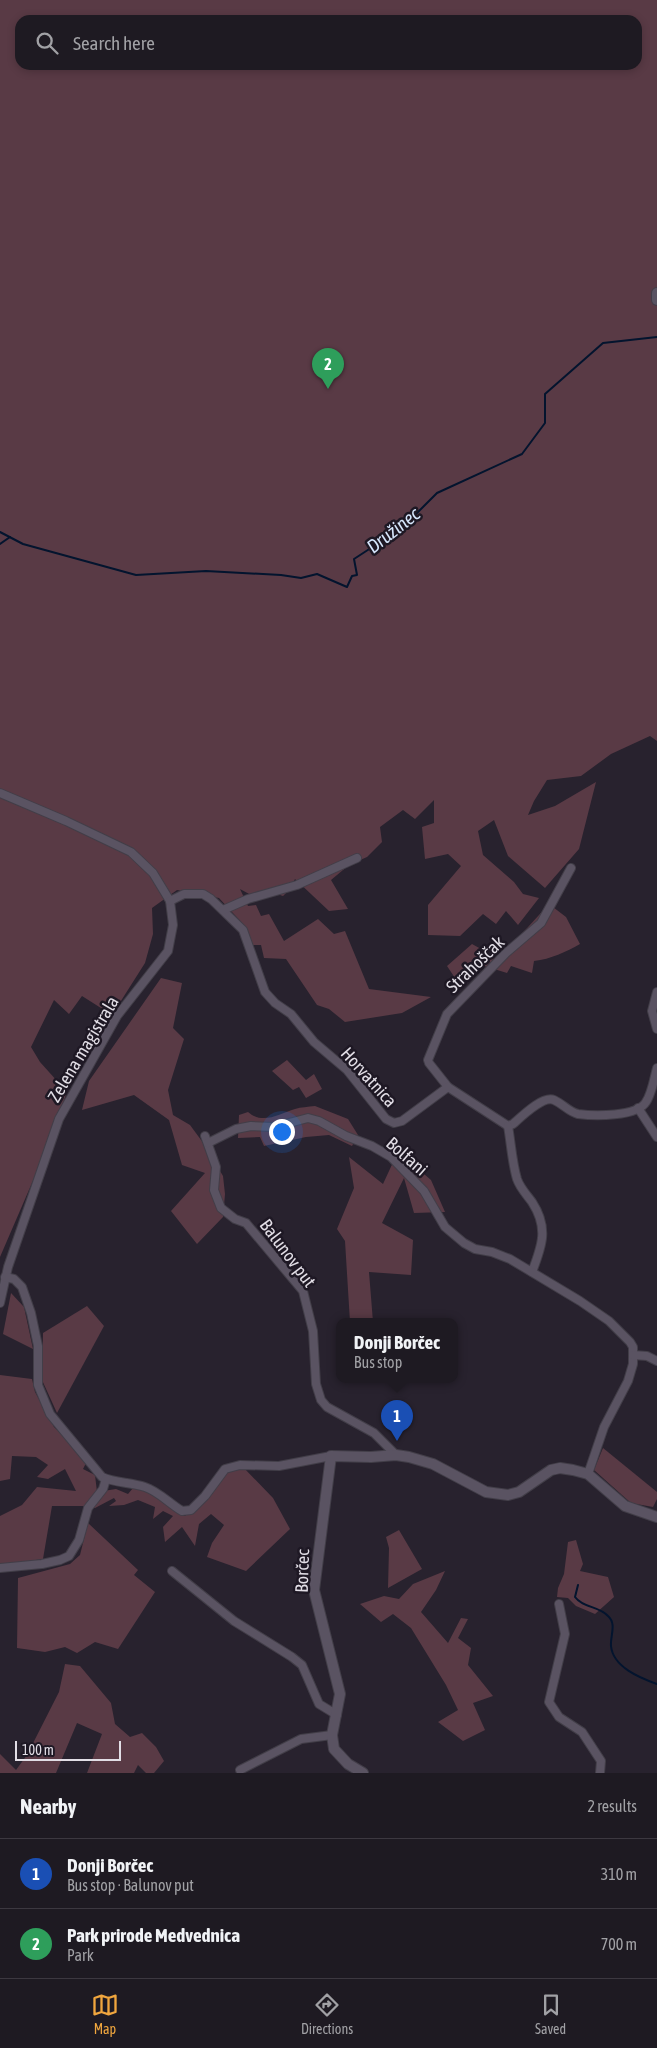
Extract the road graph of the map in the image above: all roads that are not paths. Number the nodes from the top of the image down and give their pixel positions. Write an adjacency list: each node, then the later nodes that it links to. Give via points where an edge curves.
1 (657, 293): 2 (street)
2 (657, 300)
3 (0, 793): 6 (street, Zelena magistrala, via 131,852 153,873)
4 (357, 858): 7 (street, via 297,885)
5 (571, 868): 11 (street, Strahoščak, via 541,923 506,952 446,1014 428,1060)
6 (170, 900): 7 (street, Horvatnica, via 184,894 203,894); 17 (street, Zelena magistrala, via 173,925 168,951 117,1016 59,1119)
7 (223, 910): 11 (street, Horvatnica, via 243,930 265,992 347,1070 386,1119 394,1123 402,1121)
8 (657, 992): 9 (street, via 652,1011)
9 (657, 1029)
10 (657, 1068): 12 (street, via 646,1102)
11 (448, 1088): 13 (street)
12 (638, 1108): 13 (street, via 618,1114 578,1114 549,1099); 14 (street)
13 (508, 1126): 16 (street, via 517,1180 542,1225 541,1247)
14 (657, 1136)
15 (206, 1139): 16 (street, Bolfani, via 251,1126 274,1127 308,1118 319,1121 391,1157 424,1191 446,1227 464,1243 474,1249 502,1255); 21 (street, Balunov put, via 216,1167 214,1190 221,1208 246,1223 303,1291 313,1331 316,1384 321,1400 327,1407 374,1433)
16 (532, 1272): 19 (street, Bolfani, via 609,1321 630,1342)
17 (5, 1277): 18 (street, Zelena magistrala); 24 (street, via 14,1279 22,1287 31,1313 38,1346 38,1384 50,1414)
18 (0, 1303)
19 (633, 1355): 20 (street); 23 (street, via 631,1372 604,1427)
20 (657, 1361)
21 (396, 1455): 22 (street); 23 (street, via 433,1464 474,1486 498,1494 519,1492 542,1475 560,1468)
22 (331, 1456): 24 (street, via 279,1466 240,1465 225,1469 191,1510 182,1512 148,1488); 29 (street, Borčec, via 314,1590 340,1694)
23 (588, 1474): 25 (street, via 626,1506)
24 (106, 1479): 26 (street, via 88,1508 79,1540 69,1556 42,1564)
25 (657, 1517)
26 (0, 1568)
27 (172, 1571): 29 (street, via 234,1621 302,1665 319,1704)
28 (559, 1604): 33 (street, via 566,1634 549,1702 559,1717 582,1732 601,1761)
29 (337, 1715): 30 (street, Borčec)
30 (332, 1735): 31 (street, via 300,1739); 32 (street, via 334,1748 348,1764)
31 (240, 1770)
32 (363, 1773)
33 (600, 1773)

